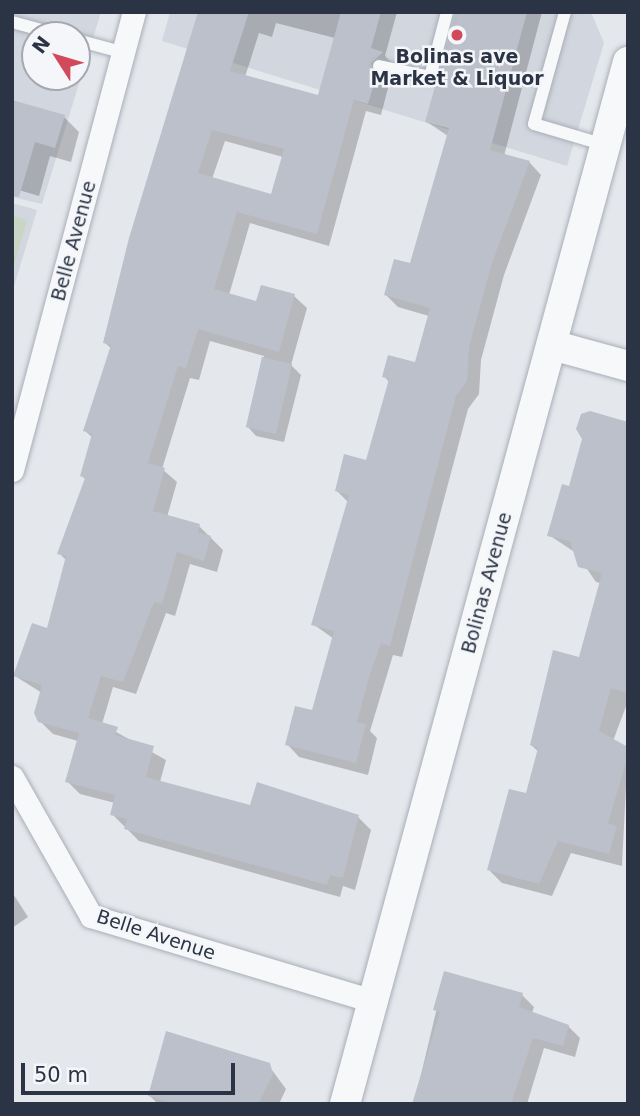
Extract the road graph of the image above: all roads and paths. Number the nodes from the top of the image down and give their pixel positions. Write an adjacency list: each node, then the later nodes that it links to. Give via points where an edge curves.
1 (134, 12): 5 (street, Belle Avenue)
2 (447, 12): 6 (lane, via 430,77)
3 (565, 12): 8 (lane, via 534,124)
4 (91, 44): 5 (lane)
5 (125, 53): 11 (street, Belle Avenue)
6 (379, 66)
7 (626, 78): 8 (street, Bolinas Avenue)
8 (605, 145): 9 (street, Bolinas Avenue)
9 (552, 345): 10 (street); 13 (street, Bolinas Avenue)
10 (628, 366)
11 (12, 470)
12 (12, 777): 13 (street, Belle Avenue, via 90,916)
13 (373, 1001): 14 (street, Bolinas Avenue)
14 (345, 1104)

